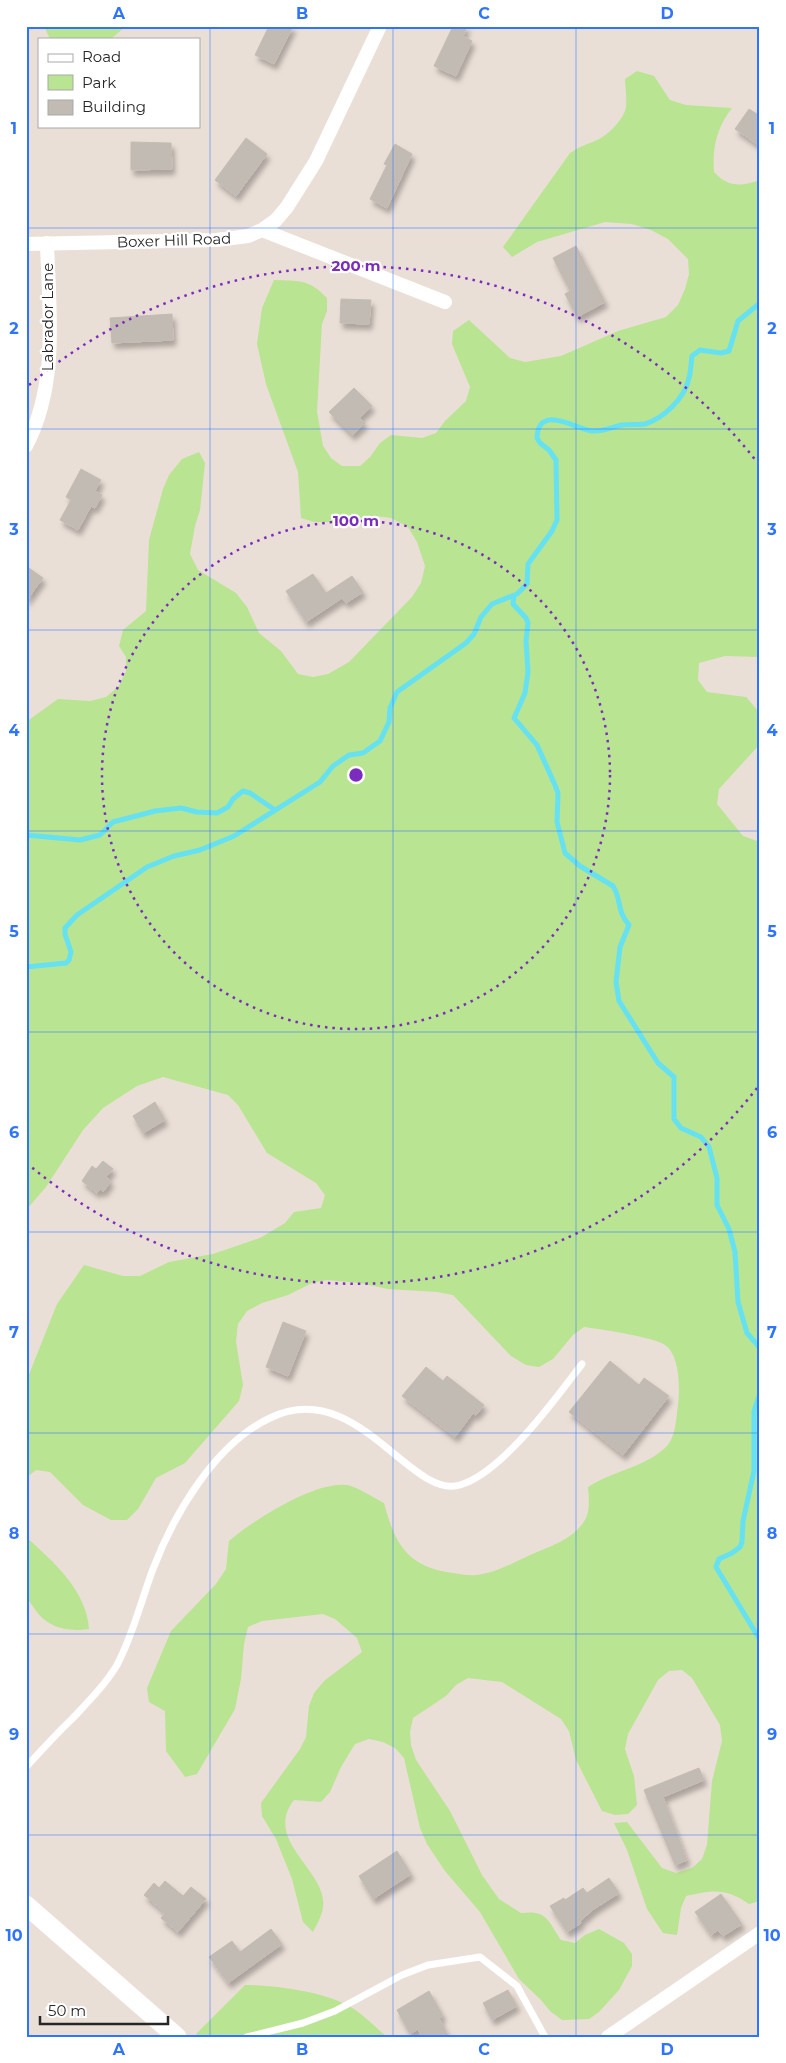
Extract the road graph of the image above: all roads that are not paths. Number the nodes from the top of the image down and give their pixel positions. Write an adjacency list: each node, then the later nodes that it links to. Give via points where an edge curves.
1 (380, 26): 2 (street, Boxer Hill Road, via 316,161 287,207)
2 (262, 230): 4 (street, Boxer Hill Road, via 248,236 216,240); 5 (street)
3 (26, 244): 4 (street, Boxer Hill Road)
4 (47, 244): 6 (street, Labrador Lane, via 48,382)
5 (445, 302)
6 (26, 446)
7 (582, 1364): 8 (lane, via 546,1411 502,1459 475,1478 452,1486 443,1486 429,1479 364,1430 332,1413 292,1411 270,1418 252,1430 229,1447 186,1503 160,1553 125,1650 115,1668 88,1702)
8 (26, 1767)
9 (26, 1905): 11 (main road)
10 (760, 1933): 14 (street)
11 (177, 2037)
12 (247, 2037): 13 (lane, via 335,2011 402,1975 428,1965 480,1957 517,1986)
13 (545, 2037)
14 (608, 2037)

